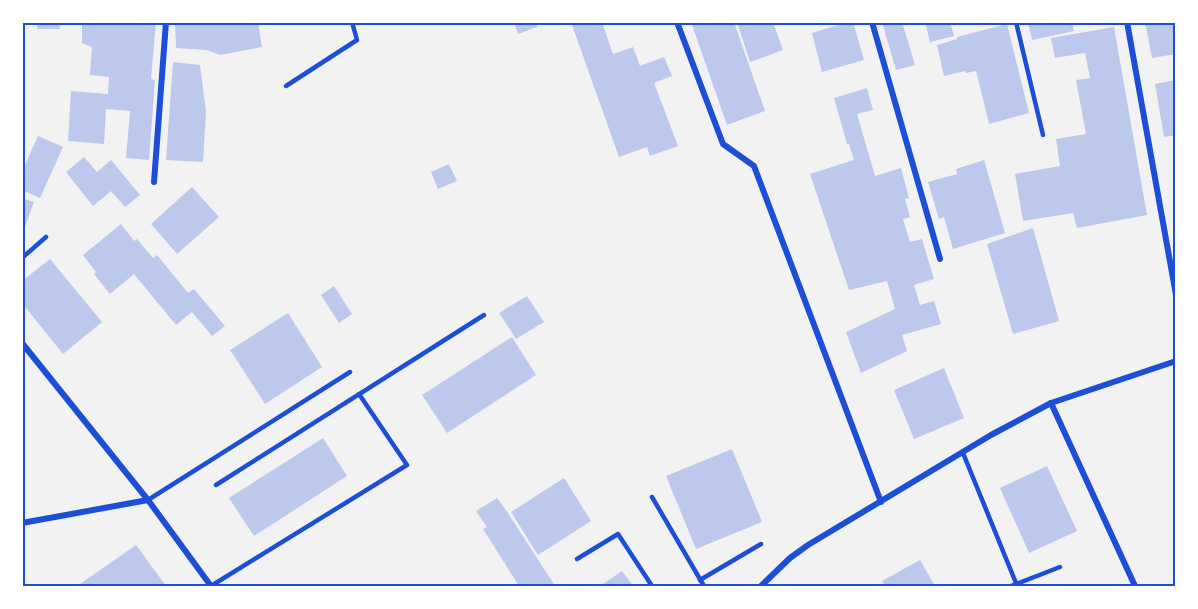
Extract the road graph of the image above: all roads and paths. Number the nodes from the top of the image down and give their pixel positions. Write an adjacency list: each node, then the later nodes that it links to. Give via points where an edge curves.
1 (166, 22): 9 (street)
2 (352, 22): 7 (lane, via 357,40)
3 (677, 22): 24 (street, via 723,144 754,166)
4 (872, 22): 12 (street)
5 (1017, 22): 8 (lane)
6 (1127, 22): 13 (street)
7 (286, 86)
8 (1043, 135)
9 (154, 182)
10 (46, 237): 11 (lane)
11 (22, 258)
12 (940, 259)
13 (1176, 295)
14 (484, 315): 18 (lane)
15 (22, 343): 23 (street)
16 (1176, 361): 19 (street)
17 (350, 372): 23 (lane)
18 (359, 394): 21 (lane); 31 (lane, via 406,465)
19 (1051, 403): 20 (street); 35 (street)
20 (963, 453): 24 (street); 30 (lane)
21 (216, 485)
22 (651, 497): 29 (lane)
23 (148, 500): 25 (street); 31 (street)
24 (882, 502): 34 (street, via 808,545)
25 (22, 523)
26 (760, 544): 29 (lane)
27 (577, 559): 32 (lane, via 618,534)
28 (1060, 567): 30 (lane)
29 (700, 580): 33 (lane)
30 (1014, 585)
31 (211, 586)
32 (652, 586)
33 (704, 586)
34 (761, 586)
35 (1135, 586)

